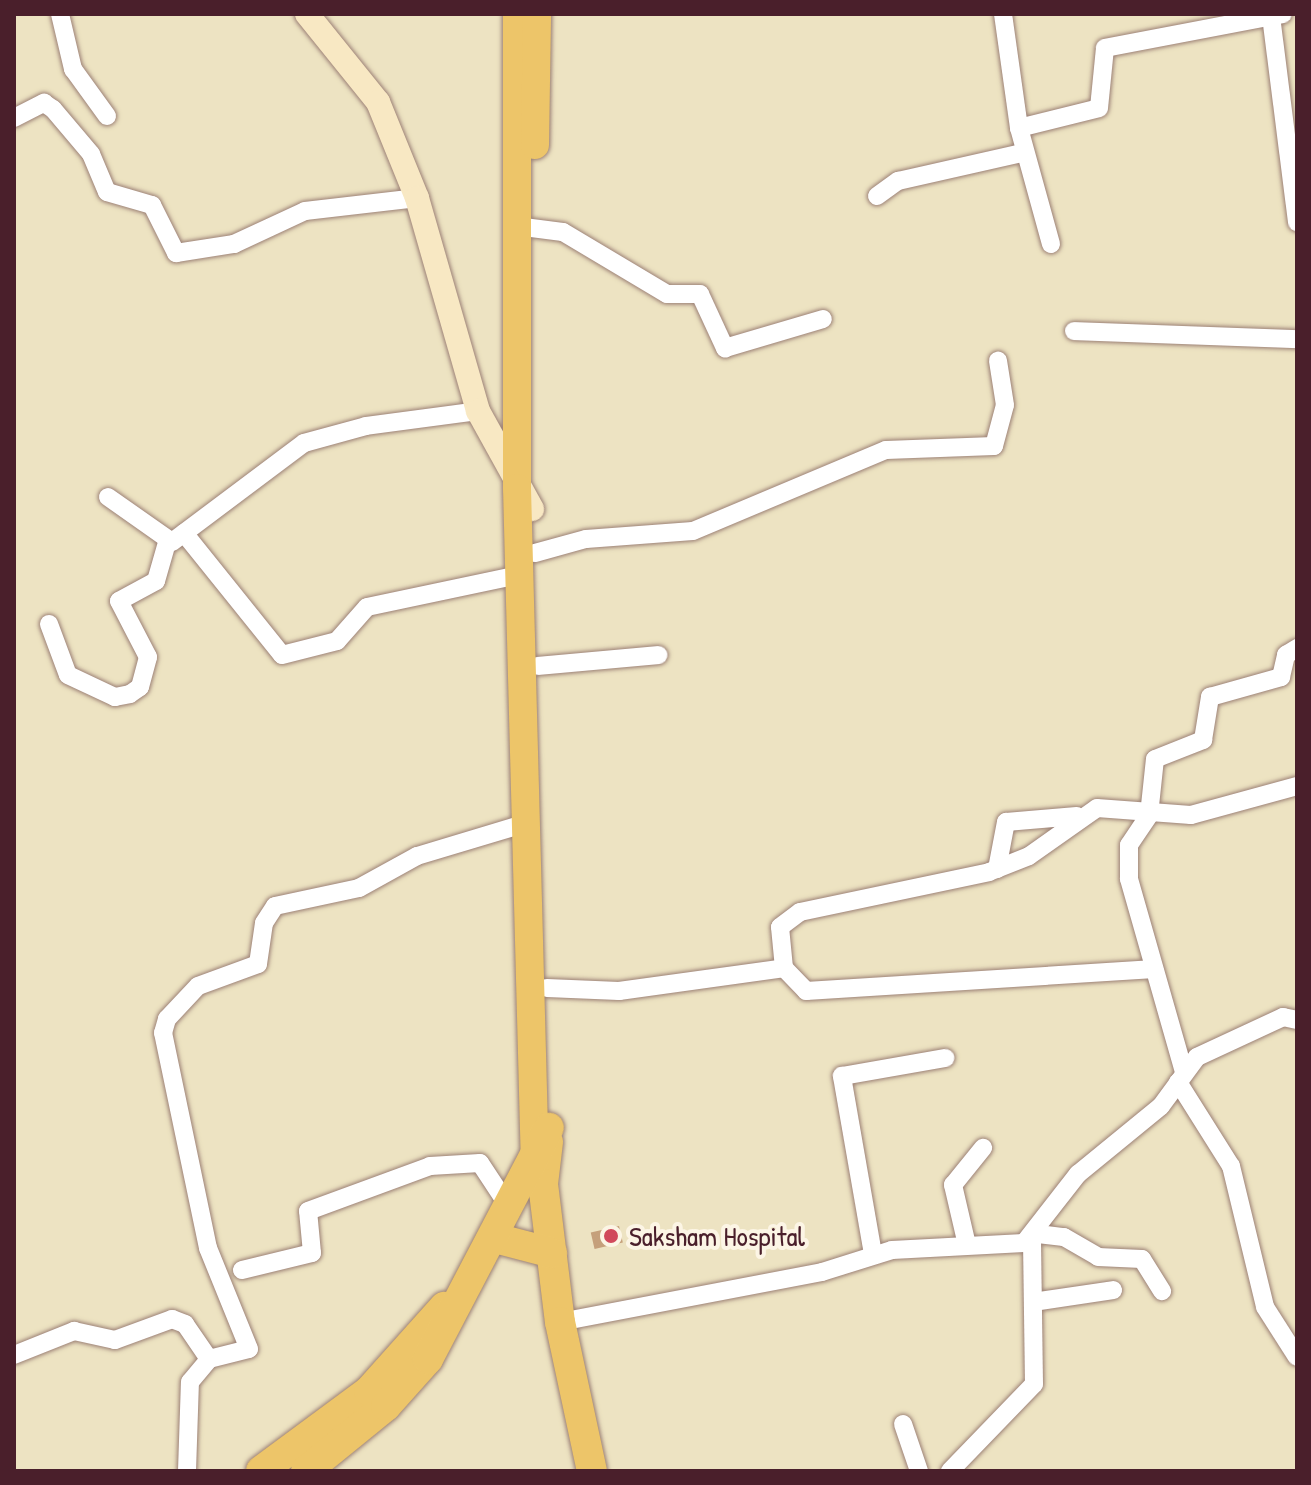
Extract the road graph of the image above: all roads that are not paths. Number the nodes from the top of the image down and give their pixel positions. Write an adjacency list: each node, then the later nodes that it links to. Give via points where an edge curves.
1 (60, 14): 7 (street, via 73,69)
2 (307, 14): 12 (main road, via 378,102)
3 (517, 14): 14 (main road)
4 (537, 14): 14 (main road)
5 (1003, 14): 9 (street)
6 (1277, 15): 9 (street, via 1105,48 1099,108); 13 (street)
7 (107, 116)
8 (14, 118): 12 (street, via 44,103 53,109 91,154 107,192 152,205 176,253 234,244 305,211)
9 (1019, 128): 10 (street)
10 (1022, 153): 11 (street, via 898,181); 15 (street)
11 (877, 196)
12 (417, 198): 20 (main road)
13 (1297, 222)
14 (525, 226): 16 (street, via 574,237 667,294 700,294 725,348); 22 (main road)
15 (1051, 244)
16 (823, 319)
17 (1074, 331): 18 (street)
18 (1297, 339)
19 (998, 361): 25 (street, via 1005,405 994,446 886,450 693,531 586,539)
20 (478, 411): 22 (main road); 23 (street, via 366,426 304,443)
21 (108, 497): 24 (street)
22 (524, 499): 25 (main road)
23 (184, 533): 24 (street); 25 (street, via 282,655 337,641 367,607)
24 (167, 543): 26 (street, via 156,581 119,601 148,657 140,687 130,694 115,697 68,675)
25 (527, 564): 29 (main road); 33 (main road)
26 (49, 624)
27 (1297, 648): 31 (street, via 1286,655 1281,677 1210,697 1203,740 1155,759)
28 (658, 655): 29 (street)
29 (538, 666): 37 (main road)
30 (1297, 786): 31 (street, via 1191,815)
31 (1149, 815): 32 (street, via 1097,808); 36 (street, via 1133,837 1128,861)
32 (1077, 816): 34 (street, via 1029,856); 34 (street, via 1006,822)
33 (527, 823): 43 (main road); 58 (street, via 417,856 359,888 275,906 264,923 258,964 198,986 167,1019 163,1033 208,1248 249,1349)
34 (997, 869): 35 (street, via 836,899 794,914 779,933)
35 (784, 968): 36 (street, via 806,991); 37 (street, via 619,991)
36 (1154, 969): 40 (street)
37 (547, 988): 41 (main road)
38 (1297, 1020): 40 (street, via 1283,1017 1226,1039)
39 (945, 1058): 49 (street, via 842,1076)
40 (1181, 1077): 45 (street, via 1153,1114 1067,1186); 57 (street, via 1231,1166 1265,1307)
41 (549, 1128): 43 (highway)
42 (983, 1148): 47 (street, via 953,1185)
43 (538, 1172): 44 (highway); 48 (highway)
44 (509, 1207): 46 (highway); 50 (street, via 480,1163 430,1166 308,1211 312,1253)
45 (1035, 1236): 47 (street); 53 (street, via 1064,1237 1098,1257 1142,1259); 54 (street)
46 (495, 1238): 48 (highway); 51 (highway)
47 (967, 1245): 49 (street)
48 (552, 1253): 55 (highway)
49 (873, 1254): 55 (street, via 822,1272)
50 (242, 1270)
51 (480, 1272): 61 (highway, via 369,1391); 62 (highway, via 417,1371 358,1432)
52 (1113, 1290): 54 (street)
53 (1162, 1291)
54 (1033, 1302): 65 (street, via 1034,1384)
55 (560, 1322): 63 (highway)
56 (14, 1355): 58 (street, via 74,1331 115,1340 172,1319 185,1324)
57 (1297, 1357)
58 (209, 1359): 60 (street, via 187,1393)
59 (903, 1424): 64 (street)
60 (187, 1471)
61 (261, 1471)
62 (306, 1471)
63 (592, 1471)
64 (919, 1471)
65 (950, 1471)

